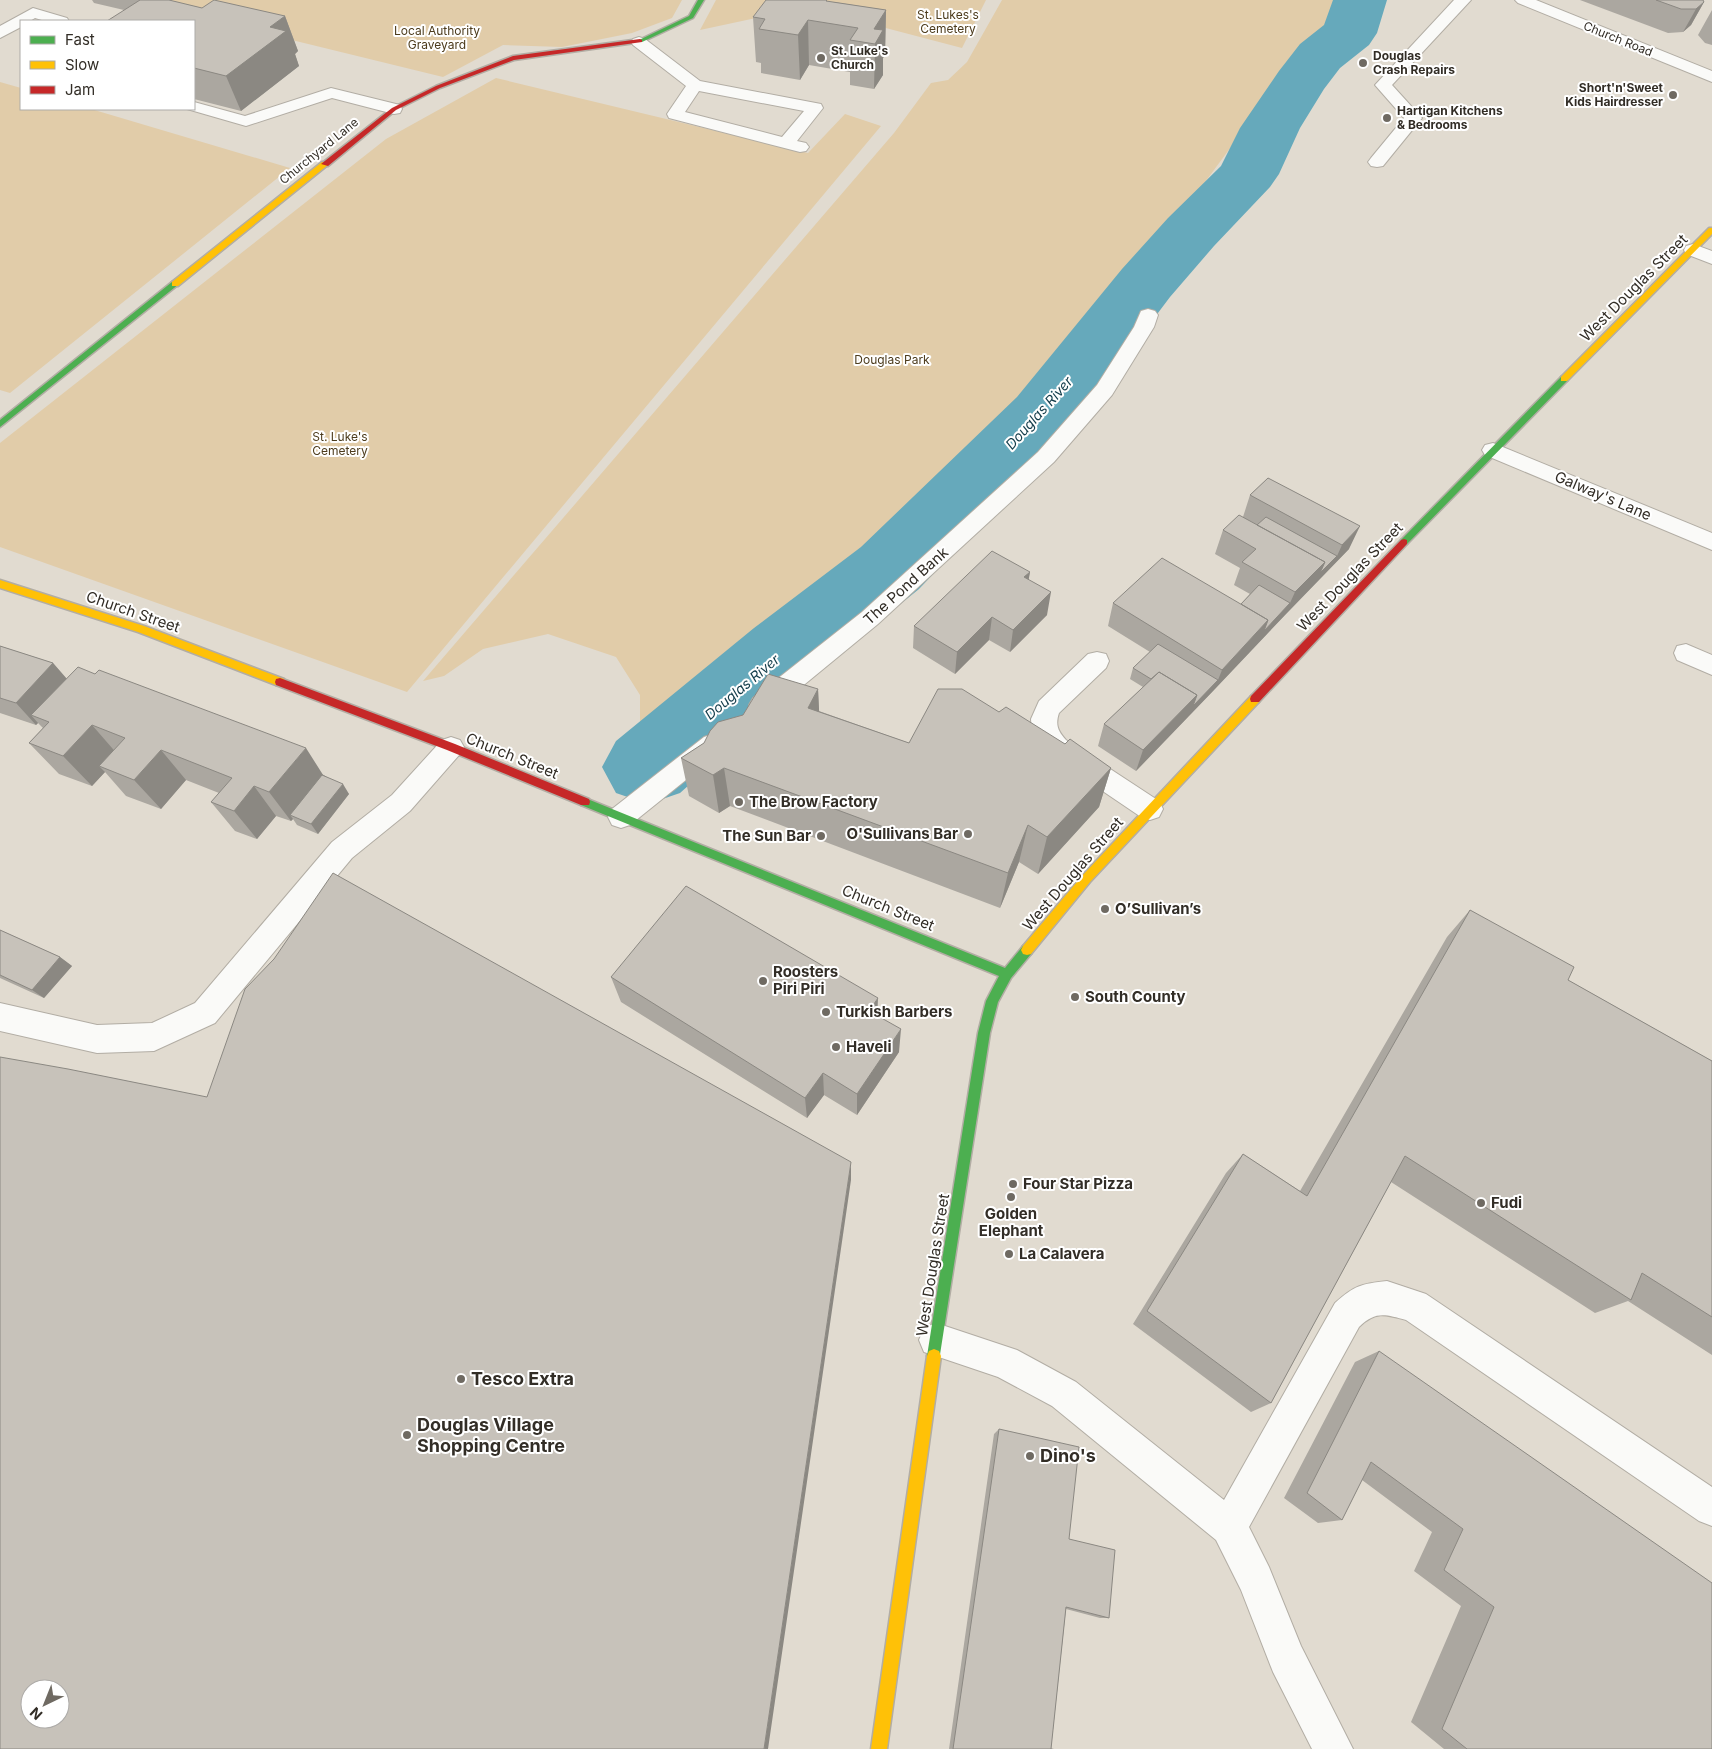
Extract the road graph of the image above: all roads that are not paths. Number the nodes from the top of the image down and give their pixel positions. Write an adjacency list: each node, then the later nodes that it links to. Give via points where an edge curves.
1 (701, 0): 8 (street, Churchyard Lane, via 691,17)
2 (1463, 0): 13 (street, via 1383,85 1414,118)
3 (1523, 0): 9 (street, Church Road)
4 (21, 20): 5 (street, via 33,13)
5 (58, 20)
6 (20, 21): 7 (street)
7 (0, 33)
8 (639, 42): 10 (street); 12 (street, Churchyard Lane, via 513,58 438,87)
9 (1712, 77)
10 (694, 85): 10 (street, via 675,114 793,146 815,108)
11 (195, 106): 12 (street, via 246,121 331,94)
12 (394, 109): 18 (street, Churchyard Lane)
13 (1377, 162)
14 (1712, 230): 15 (street, West Douglas Street)
15 (1693, 250): 16 (street); 19 (street, West Douglas Street)
16 (1712, 258)
17 (1148, 315): 27 (street, The Pond Bank, via 1105,390 1046,457 870,618)
18 (0, 424)
19 (1493, 450): 20 (street, Galway's Lane); 26 (street, West Douglas Street)
20 (1712, 542)
21 (0, 584): 25 (street, Church Street, via 141,629)
22 (1686, 653): 24 (street)
23 (1097, 661): 26 (street, via 1048,708 1044,719 1045,734 1057,747)
24 (1712, 666)
25 (451, 747): 27 (street, Church Street); 29 (street, via 401,803 342,850 206,1013 154,1037 97,1039)
26 (1150, 809): 28 (street, West Douglas Street, via 1086,879)
27 (621, 817): 28 (street, Church Street)
28 (1007, 974): 30 (street, West Douglas Street, via 992,1001 984,1033)
29 (0, 1017)
30 (936, 1340): 32 (street, via 1005,1362 1064,1394); 33 (street, West Douglas Street)
31 (1712, 1508): 32 (street, via 1414,1306 1387,1298 1362,1301 1346,1315)
32 (1229, 1527): 34 (street, via 1256,1580 1287,1658)
33 (878, 1749)
34 (1333, 1749)

